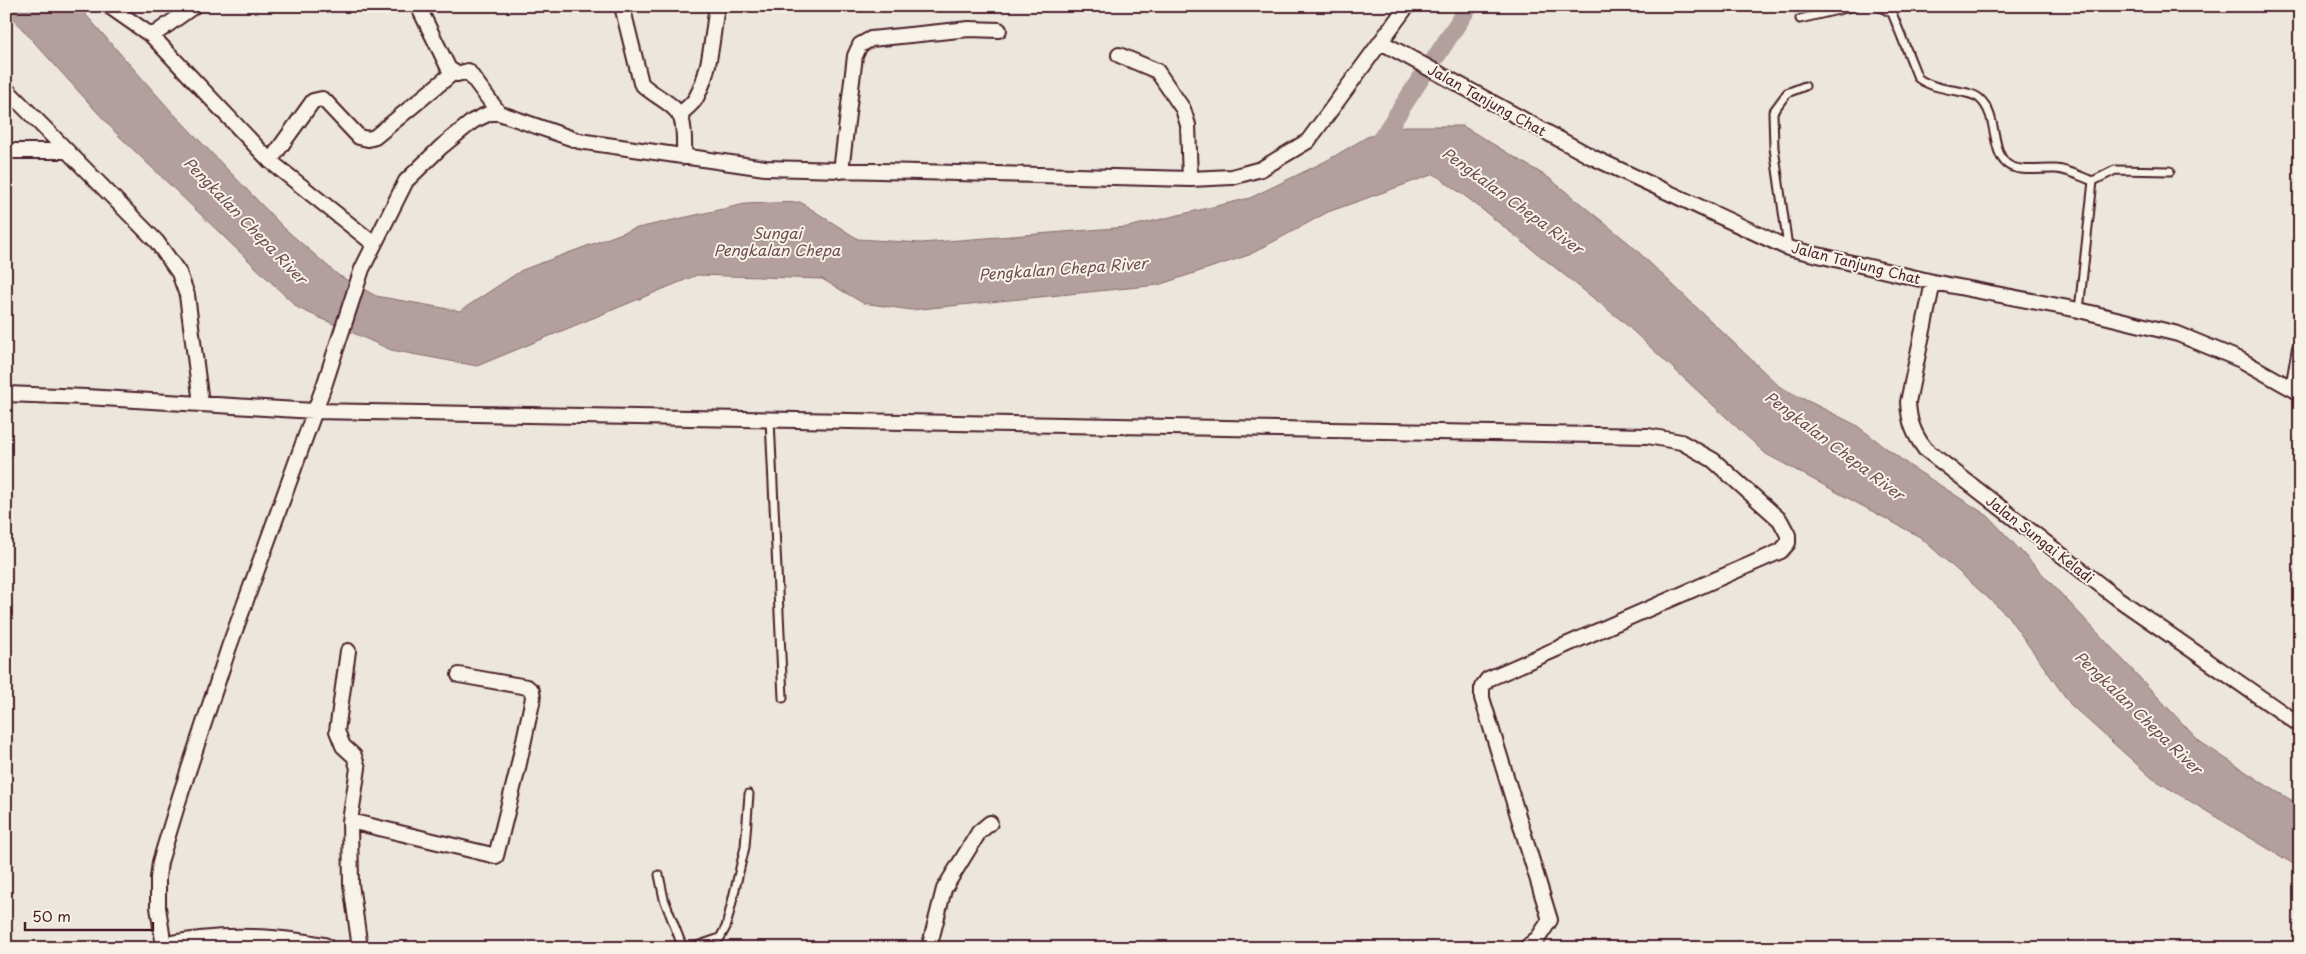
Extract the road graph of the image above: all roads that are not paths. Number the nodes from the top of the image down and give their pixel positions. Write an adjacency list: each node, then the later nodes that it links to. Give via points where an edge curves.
1 (109, 6): 11 (street)
2 (194, 6): 11 (street)
3 (418, 6): 14 (street, via 449,69)
4 (622, 6): 18 (street, via 641,83)
5 (716, 6): 18 (street, via 708,64 701,87 695,100)
6 (1407, 6): 12 (street)
7 (1855, 6): 9 (lane)
8 (1878, 6): 26 (lane, via 1892,13 1918,78 1927,85 1978,97 1988,110 2001,155 2008,165 2059,169)
9 (1800, 19)
10 (999, 30): 23 (street, via 959,30 871,39 860,45 855,56)
11 (152, 36): 22 (street)
12 (1381, 42): 25 (street, via 1308,141 1261,169 1232,178); 28 (street, Jalan Tanjung Chat, via 1592,158)
13 (1119, 56): 25 (street, via 1157,71 1183,109 1188,125)
14 (454, 72): 17 (street, via 468,72); 22 (street, via 375,137 368,139 359,137 322,99 314,101)
15 (1804, 86): 28 (lane, via 1788,93 1773,112 1774,148)
16 (6, 89): 19 (street)
17 (499, 113): 21 (street, via 578,141); 27 (street, via 490,113 473,121 406,182)
18 (679, 115): 21 (street)
19 (67, 150): 20 (street); 34 (street, via 157,242 179,273 187,294)
20 (6, 152)
21 (684, 157): 23 (street, via 784,169)
22 (270, 161): 27 (street)
23 (841, 171): 25 (street)
24 (2170, 171): 26 (lane, via 2115,170)
25 (1190, 179)
26 (2093, 180): 30 (lane)
27 (374, 244): 35 (street, via 362,268)
28 (1788, 248): 29 (street, Jalan Tanjung Chat)
29 (1932, 282): 30 (street, Jalan Tanjung Chat); 40 (street, Jalan Sungai Keladi, via 1908,402 1914,435 1925,448 2117,598)
30 (2079, 310): 32 (street, Jalan Tanjung Chat, via 2178,334 2241,360)
31 (2300, 348): 32 (street)
32 (2297, 391)
33 (6, 394): 34 (street)
34 (201, 403): 35 (street)
35 (314, 411): 36 (street); 45 (street, via 282,508 229,647 160,862 158,907)
36 (770, 420): 39 (lane); 51 (street, via 1648,436 1681,442 1713,460 1780,520 1788,535 1788,543 1781,551 1488,679 1482,687 1482,698 1550,920 1538,938)
37 (348, 651): 42 (street, via 337,731 358,768)
38 (459, 675): 42 (street, via 532,690 518,768 496,856)
39 (783, 698)
40 (2300, 725)
41 (749, 794): 49 (lane, via 745,848 726,927 720,938)
42 (350, 821): 47 (street, via 350,884)
43 (990, 823): 50 (street, via 979,832 944,889)
44 (659, 875): 48 (lane, via 664,899)
45 (173, 947): 46 (main road, via 239,939)
46 (319, 947)
47 (360, 948)
48 (683, 948)
49 (691, 948)
50 (929, 948)
51 (1526, 948)

